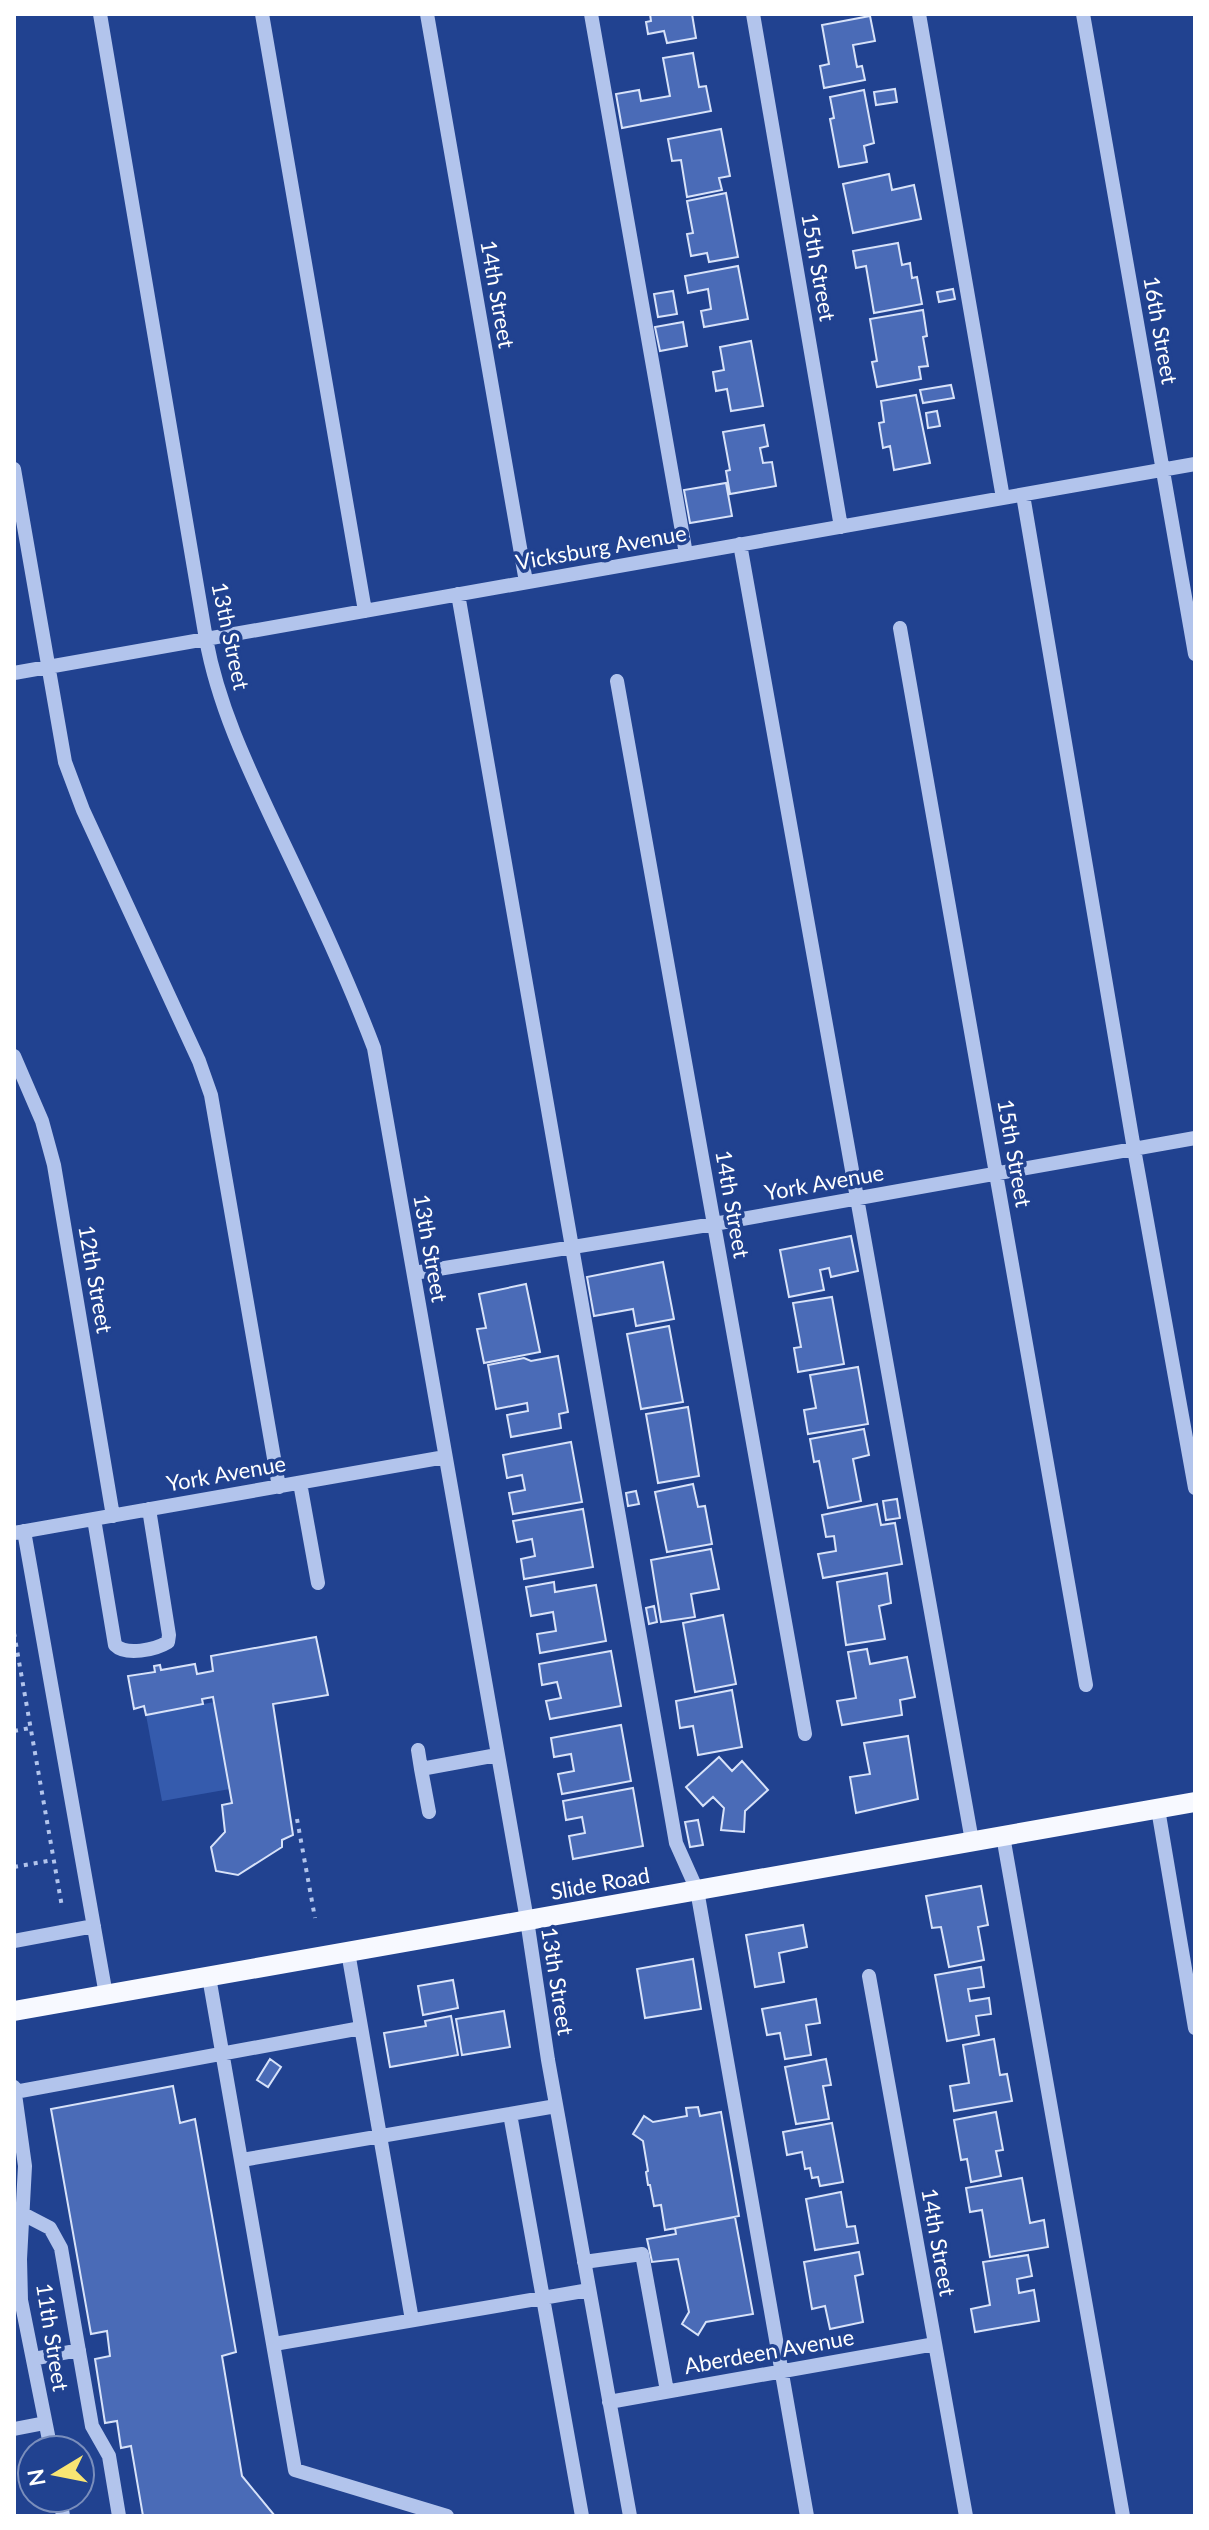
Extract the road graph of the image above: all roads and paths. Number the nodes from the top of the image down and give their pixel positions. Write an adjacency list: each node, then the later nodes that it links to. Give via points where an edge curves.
1 (100, 14): 20 (street, 13th Street)
2 (262, 14): 18 (street)
3 (427, 14): 16 (street, 14th Street)
4 (591, 14): 15 (street)
5 (753, 14): 13 (street, 15th Street)
6 (919, 14): 12 (street)
7 (1083, 14): 10 (street, 16th Street)
8 (1195, 464): 10 (street, Vicksburg Avenue)
9 (14, 469): 22 (street)
10 (1163, 470): 11 (street, Vicksburg Avenue); 21 (street, 16th Street)
11 (1023, 495): 12 (street, Vicksburg Avenue); 27 (street)
12 (1003, 498): 13 (street, Vicksburg Avenue)
13 (841, 527): 14 (street, Vicksburg Avenue)
14 (740, 544): 15 (street, Vicksburg Avenue); 29 (street)
15 (686, 554): 16 (street, Vicksburg Avenue)
16 (526, 582): 17 (street, Vicksburg Avenue)
17 (458, 594): 18 (street, Vicksburg Avenue); 31 (street)
18 (365, 611): 20 (street, Vicksburg Avenue)
19 (900, 628): 28 (street, 15th Street)
20 (206, 639): 22 (street, Vicksburg Avenue); 32 (street, 13th Street, via 238,747 346,975 374,1048)
21 (1195, 654)
22 (49, 667): 23 (street, Vicksburg Avenue); 35 (street, via 65,762 83,810 211,1095)
23 (14, 673)
24 (617, 681): 30 (street, 14th Street)
25 (14, 1056): 38 (street, 12th Street, via 54,1165)
26 (1195, 1138): 27 (street, York Avenue)
27 (1134, 1149): 28 (street, York Avenue); 36 (street)
28 (997, 1173): 29 (street, York Avenue); 43 (street, 15th Street)
29 (859, 1198): 30 (street, York Avenue); 55 (street)
30 (714, 1224): 31 (street, York Avenue); 46 (street, 14th Street)
31 (571, 1246): 32 (street, York Avenue); 58 (street, via 676,1843)
32 (414, 1273): 33 (street, 13th Street)
33 (445, 1457): 34 (street, York Avenue); 48 (street, 13th Street)
34 (300, 1483): 35 (street, York Avenue); 41 (street)
35 (279, 1487): 37 (street, York Avenue)
36 (1195, 1488)
37 (149, 1509): 38 (street, York Avenue); 39 (street, via 169,1635 162,1645 126,1651 115,1645)
38 (113, 1516): 39 (street, York Avenue)
39 (94, 1519): 40 (street, York Avenue)
40 (19, 1532): 62 (street)
41 (318, 1583)
42 (14, 1633): 44 (path)
43 (1086, 1685)
44 (30, 1728): 45 (path); 56 (path)
45 (14, 1731)
46 (805, 1734)
47 (418, 1750): 49 (street)
48 (497, 1755): 49 (street); 61 (street, 13th Street)
49 (421, 1769): 52 (street)
50 (1195, 1802): 51 (main road, Slide Road)
51 (1158, 1809): 54 (main road, Slide Road); 70 (street)
52 (429, 1812)
53 (297, 1819): 60 (path)
54 (1003, 1836): 55 (main road, Slide Road); 100 (street)
55 (972, 1841): 58 (main road, Slide Road)
56 (53, 1860): 57 (path); 59 (path)
57 (14, 1867)
58 (697, 1890): 61 (main road, Slide Road); 88 (street)
59 (62, 1907)
60 (315, 1918)
61 (527, 1920): 64 (main road, Slide Road); 73 (street, 13th Street)
62 (94, 1926): 63 (street); 67 (street)
63 (14, 1941)
64 (348, 1952): 66 (main road, Slide Road); 69 (street)
65 (869, 1976): 85 (street, 14th Street)
66 (209, 1977): 67 (main road, Slide Road); 71 (street)
67 (106, 1995): 68 (main road, Slide Road)
68 (14, 2011)
69 (361, 2028): 71 (street); 76 (street)
70 (1195, 2028)
71 (223, 2051): 72 (street); 77 (street)
72 (14, 2090): 75 (street, 11th Street)
73 (556, 2106): 74 (street); 79 (street, 13th Street)
74 (510, 2114): 76 (street); 81 (street)
75 (18, 2131): 78 (street, 11th Street, via 25,2166)
76 (380, 2136): 77 (street); 83 (street)
77 (242, 2160): 84 (street)
78 (23, 2214): 82 (street, 11th Street); 86 (street, via 57,2237)
79 (584, 2262): 80 (street, 13th Street); 89 (street, via 642,2254)
80 (589, 2290): 81 (street); 90 (street, 13th Street)
81 (543, 2298): 83 (street); 96 (street)
82 (18, 2300): 87 (street, 11th Street)
83 (412, 2320): 84 (street)
84 (274, 2344): 95 (street, via 295,2470)
85 (935, 2344): 88 (street, Aberdeen Avenue); 99 (street, 14th Street)
86 (79, 2350): 87 (street); 94 (street, via 92,2426 109,2456)
87 (33, 2359): 91 (street, 11th Street)
88 (781, 2371): 89 (street, Aberdeen Avenue); 98 (street)
89 (667, 2391): 90 (street, Aberdeen Avenue)
90 (609, 2402): 97 (street, 13th Street)
91 (45, 2423): 92 (street); 93 (street, 11th Street)
92 (14, 2429)
93 (47, 2434)
94 (119, 2516)
95 (447, 2516)
96 (582, 2516)
97 (630, 2516)
98 (807, 2516)
99 (966, 2516)
100 (1123, 2516)

